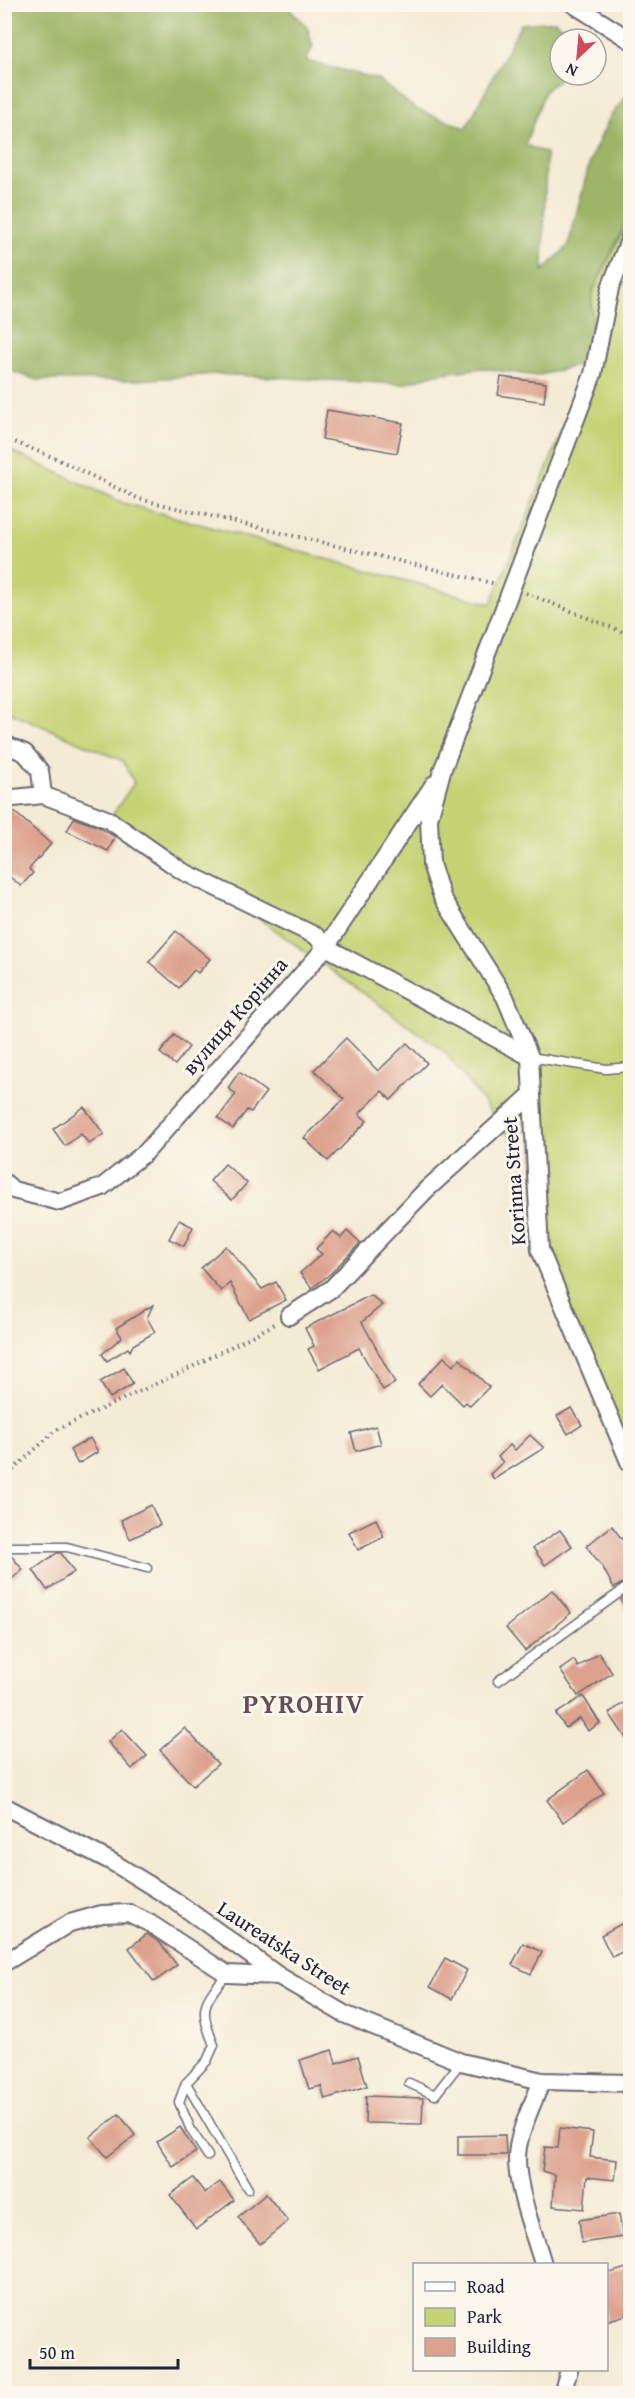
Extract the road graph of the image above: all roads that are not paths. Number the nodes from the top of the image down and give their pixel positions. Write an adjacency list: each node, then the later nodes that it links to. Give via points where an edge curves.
1 (573, 4): 2 (street)
2 (630, 40)
3 (630, 238): 5 (street, via 610,288 594,374)
4 (4, 744): 6 (street, via 25,753 40,771)
5 (442, 771): 8 (street, вулиця Корінна); 9 (street, via 429,819 431,864 442,897 505,997)
6 (43, 795): 7 (street); 8 (street, via 108,820 182,871 316,936)
7 (4, 799)
8 (326, 946): 9 (street); 12 (street, вулиця Корінна, via 146,1152 102,1187 60,1202 13,1190)
9 (530, 1057): 10 (lane, via 606,1069); 11 (street, Korinna Street)
10 (630, 1067)
11 (531, 1095): 13 (street, via 426,1190 331,1289); 14 (street, Korinna Street, via 540,1250)
12 (4, 1182)
13 (289, 1316)
14 (630, 1464)
15 (4, 1547): 16 (lane, via 68,1546)
16 (147, 1568)
17 (630, 1585): 18 (lane)
18 (498, 1681)
19 (4, 1806): 22 (street, Laureatska Street, via 124,1869)
20 (4, 1963): 21 (street, via 70,1923 102,1914 129,1913)
21 (227, 1974): 22 (street); 25 (lane, via 206,1998 204,2021 214,2045 207,2061)
22 (279, 1976): 23 (street, Laureatska Street, via 344,2014)
23 (461, 2062): 24 (street, Laureatska Street); 26 (lane, via 435,2095)
24 (542, 2081): 27 (street, Laureatska Street); 30 (street, via 523,2126 517,2173)
25 (186, 2083): 28 (lane, via 179,2102); 29 (lane)
26 (409, 2083)
27 (630, 2083)
28 (208, 2156)
29 (248, 2189)
30 (542, 2263)
31 (568, 2371): 32 (street)
32 (562, 2394)

